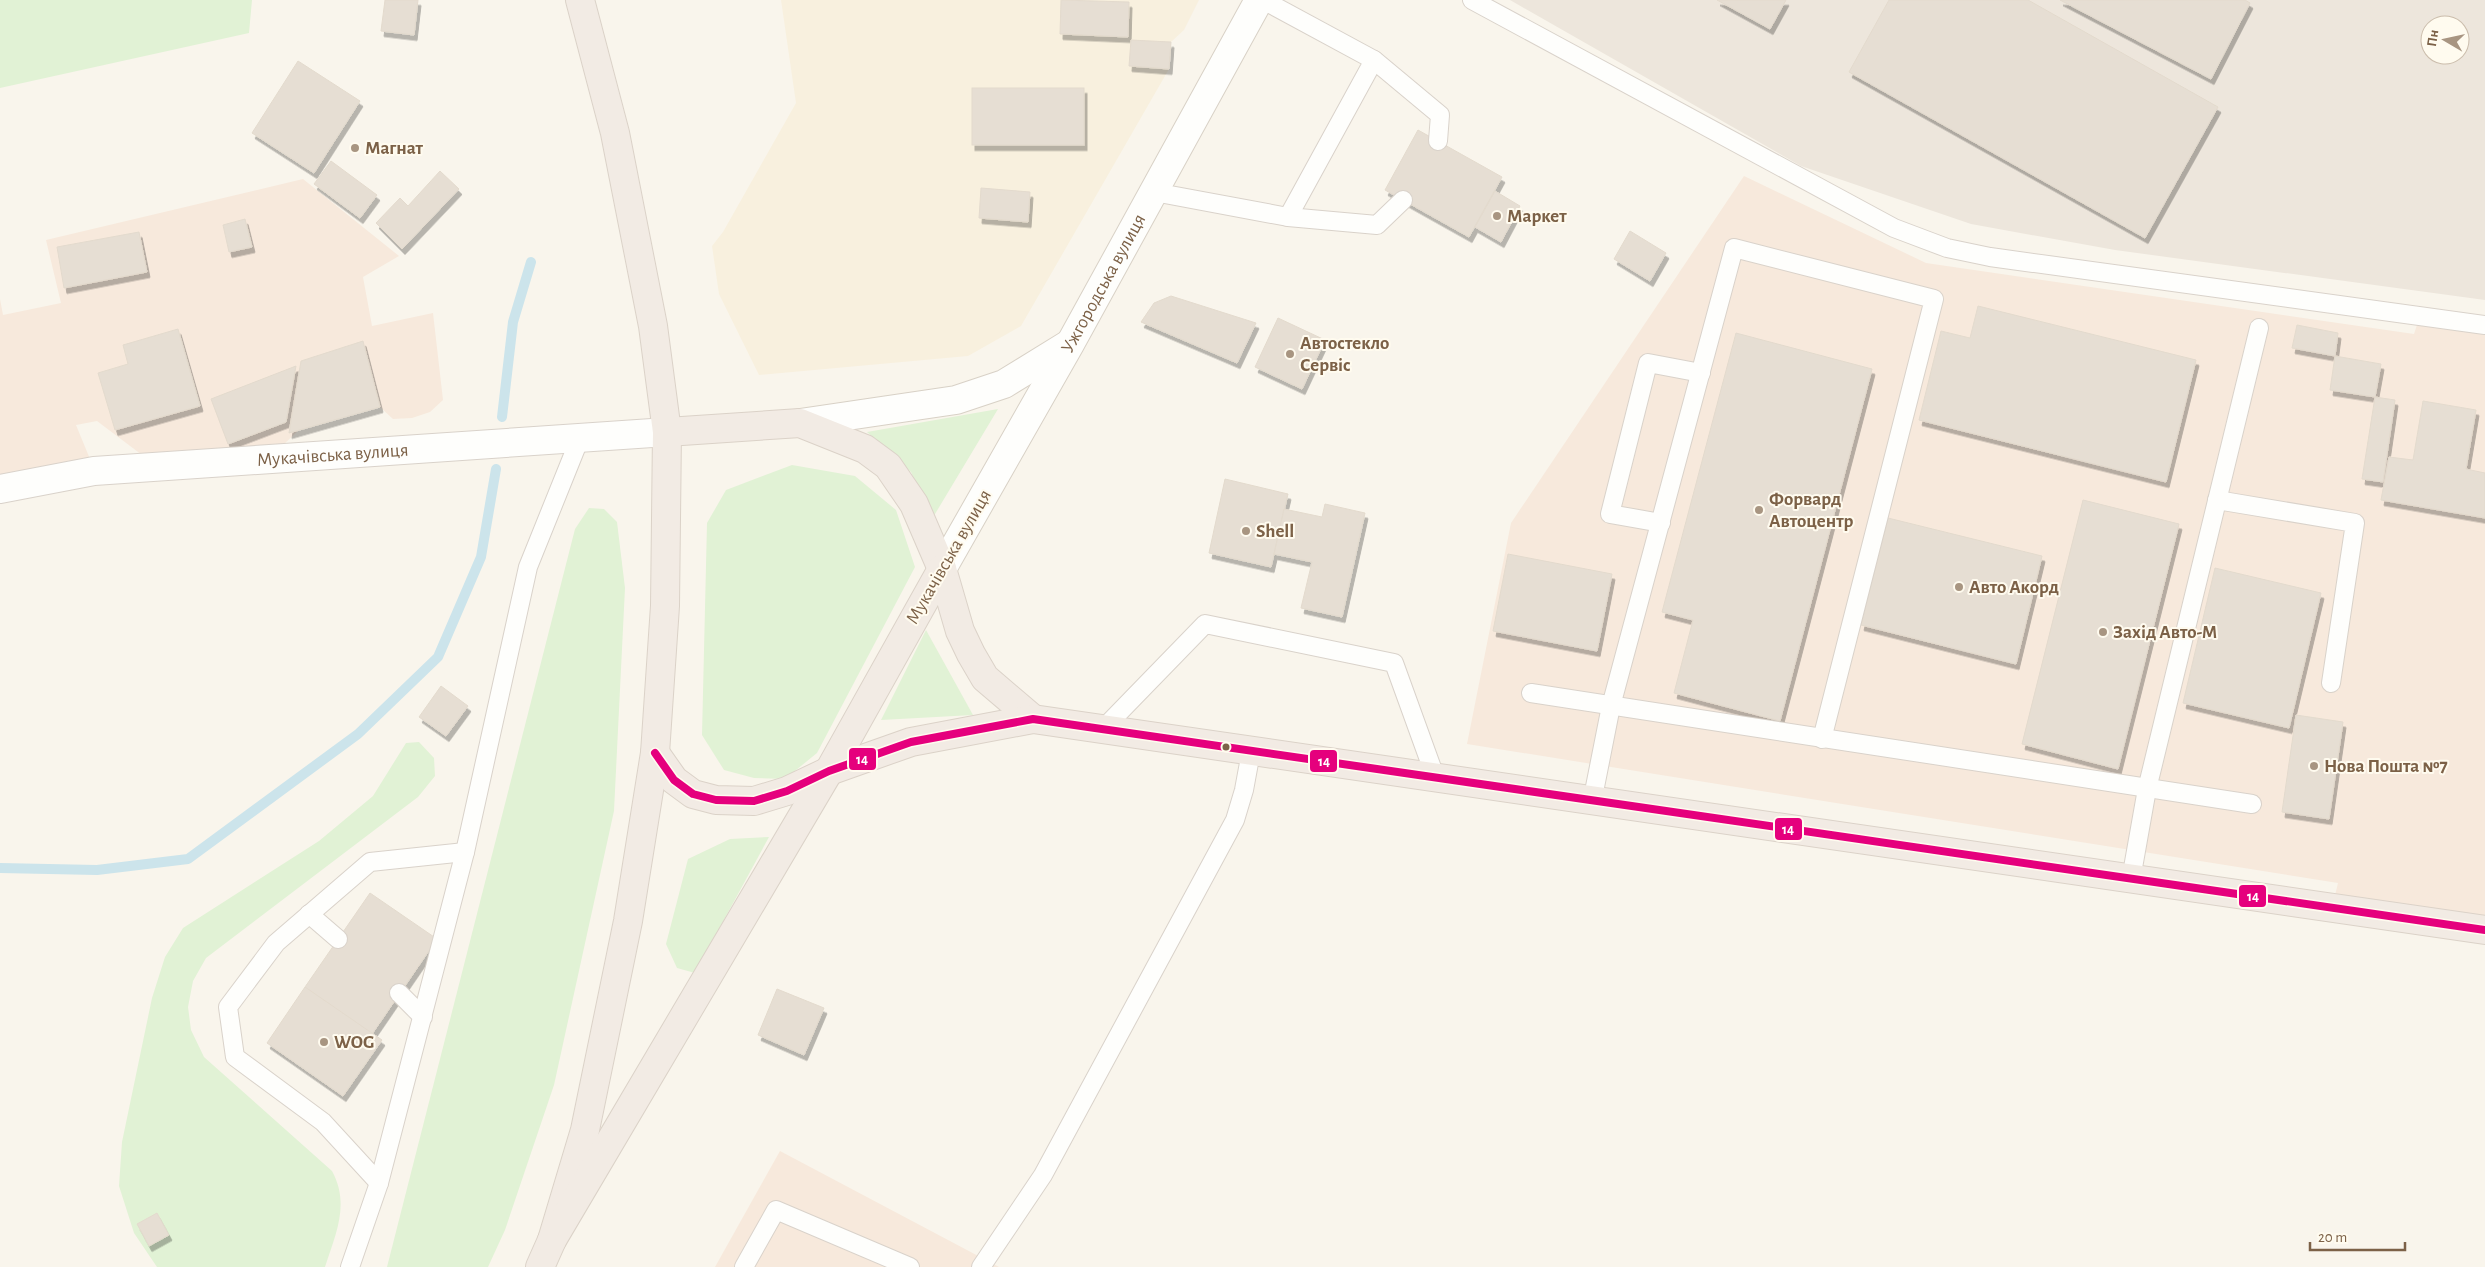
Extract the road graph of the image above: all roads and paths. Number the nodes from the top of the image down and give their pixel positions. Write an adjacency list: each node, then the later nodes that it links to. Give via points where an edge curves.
1 (580, 0): 15 (highway, via 615,133 651,316)
2 (1259, 0): 7 (main road, Ужгородська вулиця)
3 (1263, 0): 5 (lane)
4 (1472, 0): 10 (lane, via 1894,228 1947,248 1990,257)
5 (1374, 60): 6 (lane, via 1440,115); 9 (lane)
6 (1438, 141)
7 (1154, 192): 9 (lane); 12 (main road, Ужгородська вулиця)
8 (1403, 200): 9 (lane, via 1377,225)
9 (1288, 216)
10 (2485, 325)
11 (2259, 328): 18 (lane)
12 (1070, 344): 14 (main road, Ужгородська вулиця, via 1004,384 956,400); 20 (main road, Мукачівська вулиця)
13 (1702, 373): 19 (lane); 19 (lane, via 1648,363 1610,514); 26 (lane, via 1734,248 1934,299)
14 (800, 424): 15 (highway); 20 (highway, via 865,449 888,466 914,504)
15 (667, 432): 16 (main road, Мукачівська вулиця); 27 (highway, via 665,606)
16 (580, 438): 17 (main road, Мукачівська вулиця, via 94,471); 34 (lane, via 528,567)
17 (0, 489)
18 (2217, 500): 21 (lane, via 2355,523); 31 (lane)
19 (1660, 523): 23 (lane)
20 (942, 569): 24 (highway, via 970,654 985,678); 29 (highway, Мукачівська вулиця)
21 (2331, 683)
22 (1531, 693): 23 (lane)
23 (1611, 706): 26 (lane); 32 (lane)
24 (1033, 719): 25 (highway); 29 (highway, via 911,742)
25 (1102, 730): 28 (highway); 30 (lane, via 1204,624 1394,664)
26 (1822, 739): 31 (lane)
27 (655, 752): 29 (highway, via 674,780 692,794 716,800 754,801); 42 (highway, via 609,1022 586,1130)
28 (1251, 752): 30 (highway); 47 (lane, via 1236,820 1043,1175)
29 (829, 771): 42 (highway, Мукачівська вулиця)
30 (1436, 779): 32 (highway)
31 (2147, 789): 33 (lane); 35 (lane)
32 (1592, 802): 35 (highway)
33 (2252, 804)
34 (465, 852): 36 (lane, via 370,862); 40 (lane)
35 (2131, 879): 37 (highway)
36 (309, 914): 38 (lane); 41 (lane, via 276,943 228,1007 235,1057 323,1122)
37 (2485, 930)
38 (338, 939)
39 (399, 994): 40 (lane)
40 (423, 1017): 41 (lane)
41 (379, 1184): 43 (lane)
42 (552, 1240): 44 (highway)
43 (350, 1267)
44 (540, 1267)
45 (744, 1267): 46 (lane, via 776,1210)
46 (910, 1267)
47 (980, 1267)

